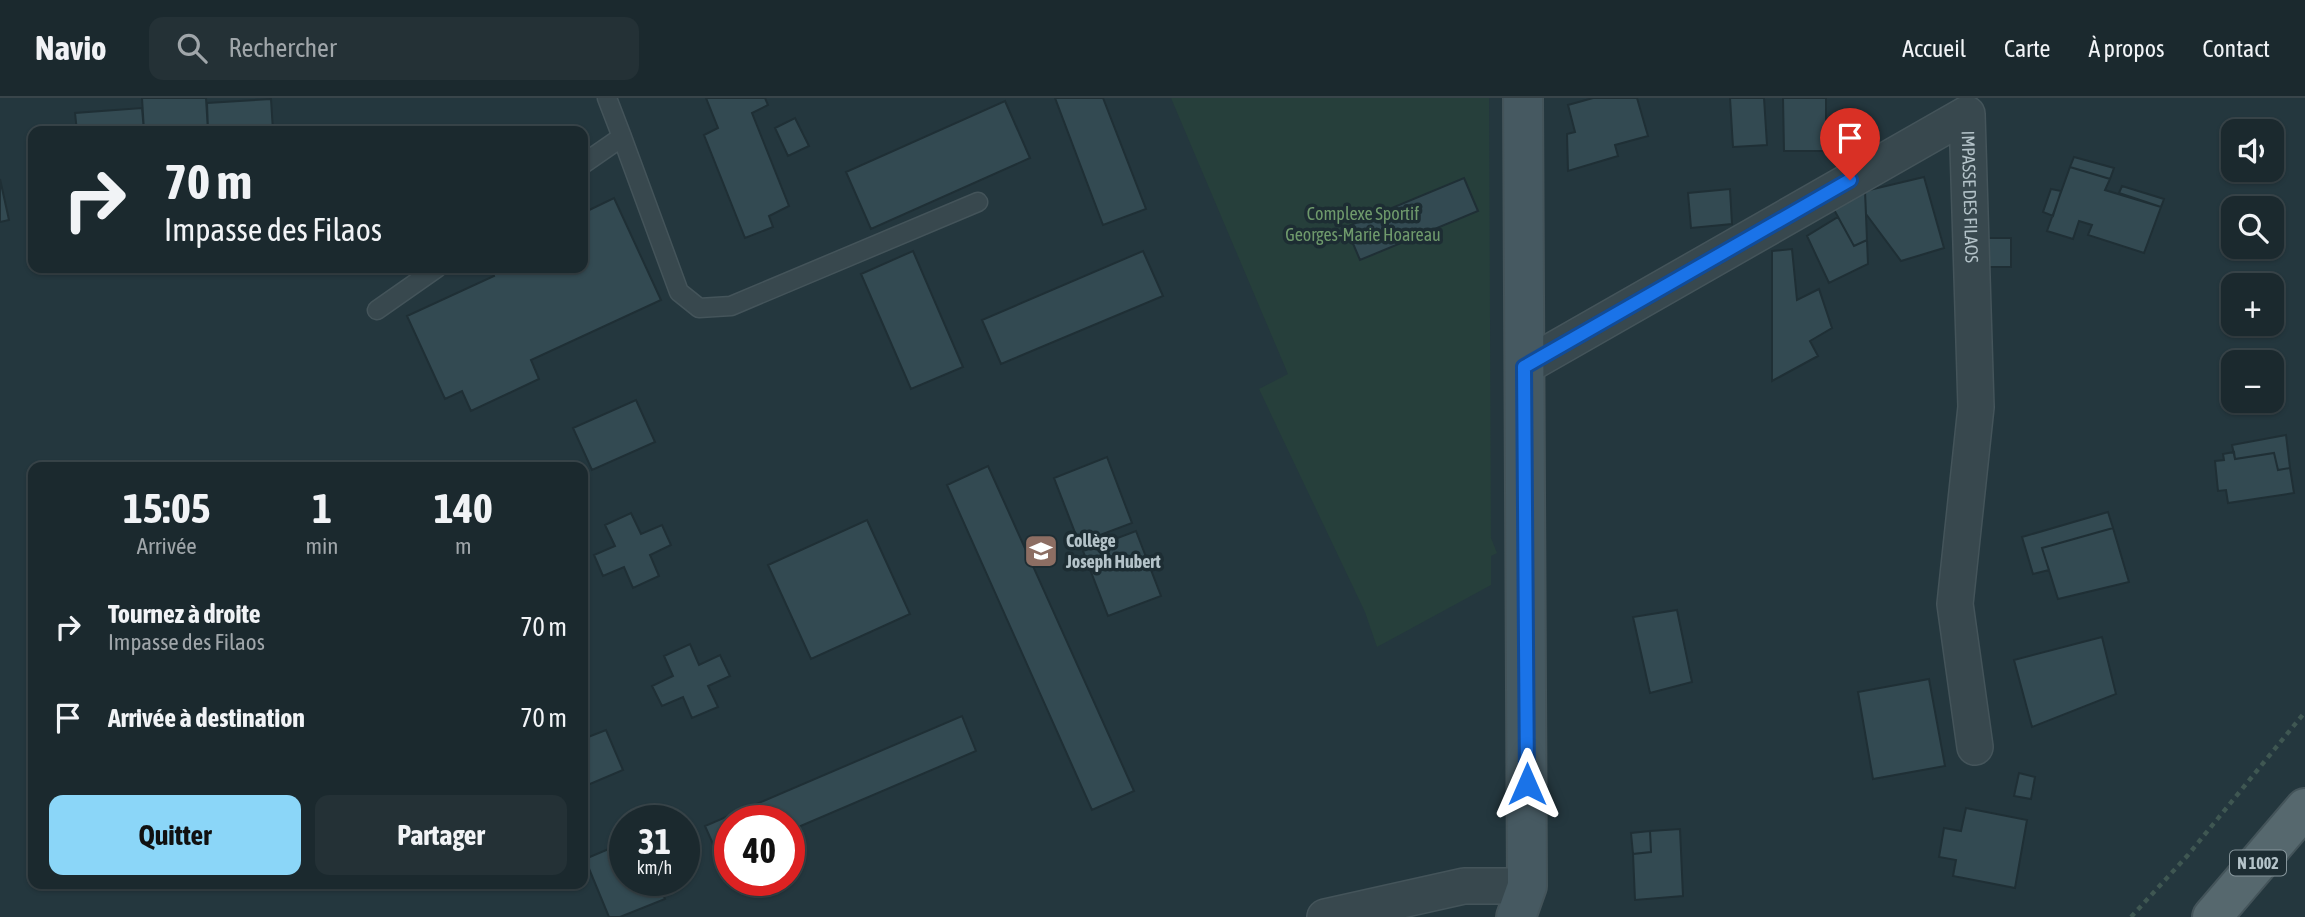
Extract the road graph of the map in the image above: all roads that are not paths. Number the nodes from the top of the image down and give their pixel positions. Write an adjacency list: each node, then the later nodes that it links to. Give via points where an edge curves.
1 (607, 98): 4 (lane)
2 (1523, 98): 9 (street)
3 (1967, 106): 9 (street, IMPASSE DES FILAOS); 10 (street, IMPASSE DES FILAOS, via 1976,407 1955,604)
4 (622, 137): 5 (lane); 6 (lane, via 679,292 699,308 731,306)
5 (588, 161)
6 (978, 202)
7 (430, 273): 8 (lane)
8 (377, 310)
9 (1524, 367): 12 (street)
10 (1975, 747)
11 (2305, 808): 14 (main road, N 1002)
12 (1521, 902): 13 (street, via 1464,886)
13 (1325, 917)
14 (2212, 917)

